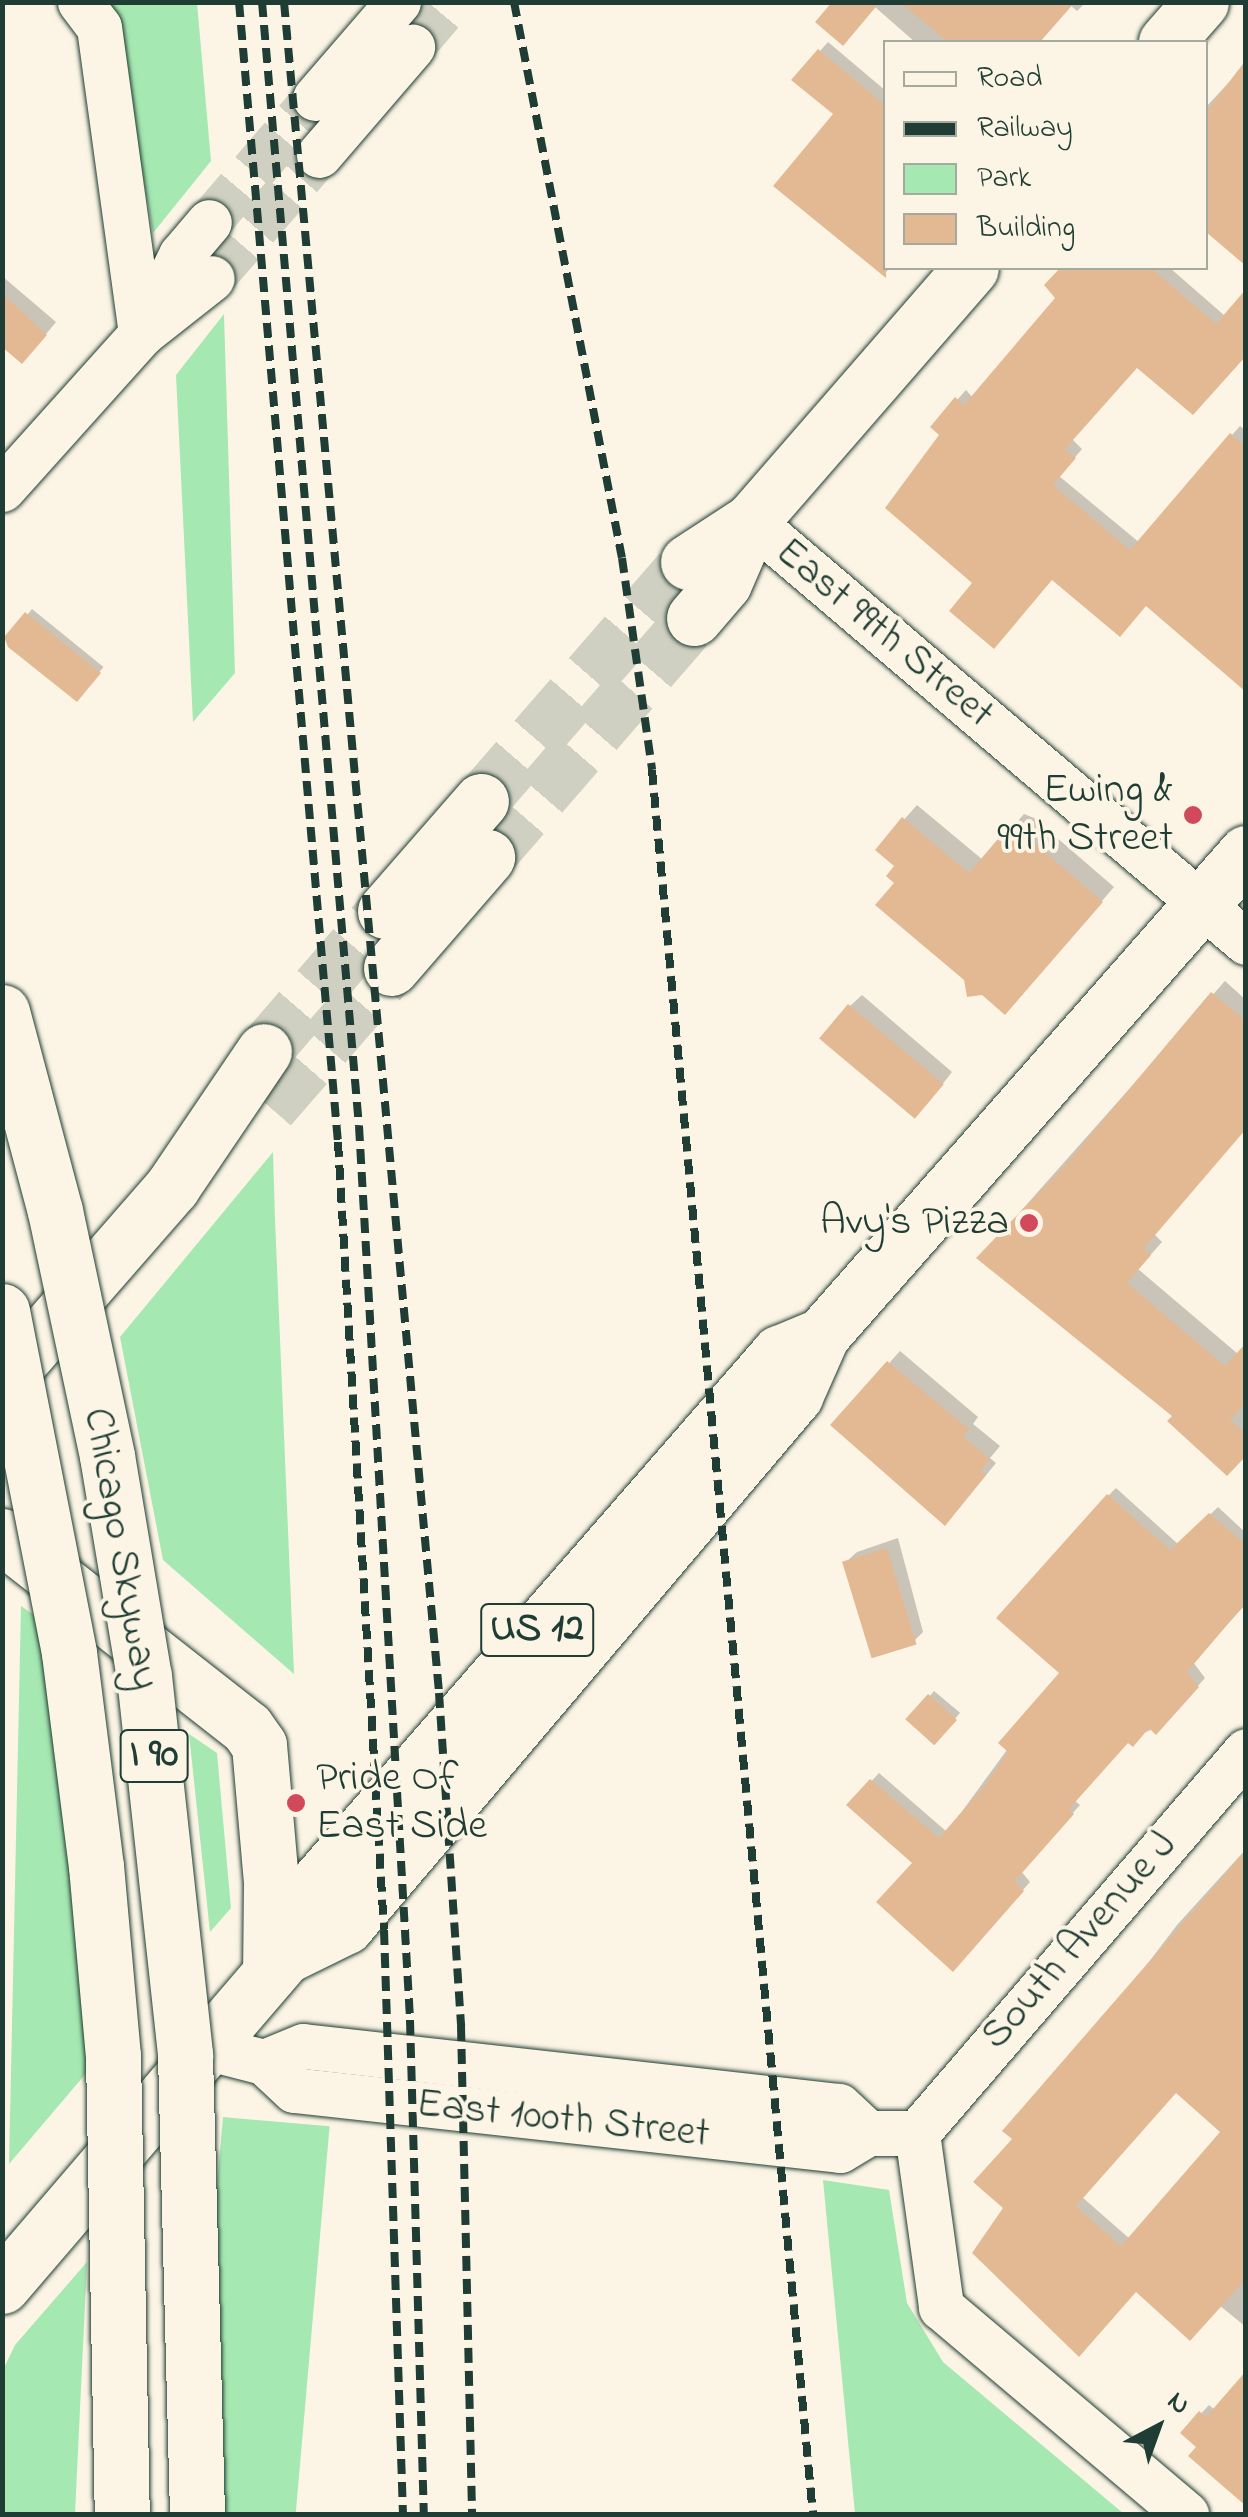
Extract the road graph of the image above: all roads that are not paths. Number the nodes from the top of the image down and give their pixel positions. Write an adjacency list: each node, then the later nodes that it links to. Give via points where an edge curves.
1 (80, 2): 11 (street, via 99,27)
2 (398, 2): 6 (street)
3 (1201, 2): 4 (main road)
4 (1168, 40)
5 (412, 47): 7 (street)
6 (315, 98)
7 (318, 155)
8 (210, 222): 11 (street, via 181,255)
9 (969, 270): 13 (main road)
10 (212, 278): 11 (street)
11 (141, 334): 12 (street)
12 (2, 490)
13 (751, 521): 14 (main road); 15 (main road, via 724,583); 19 (street, East 99th Street)
14 (688, 562)
15 (694, 618)
16 (481, 801): 20 (main road)
17 (1246, 853): 19 (main road, US 12)
18 (487, 857): 22 (main road)
19 (1201, 904): 21 (street, East 99th Street); 31 (main road, US 12, via 822,1336 778,1353 318,1882)
20 (385, 911)
21 (1246, 942)
22 (392, 968)
23 (2, 1012): 36 (main road, Chicago Skyway / I 90, bridge, via 103,1438 144,1676 185,2055)
24 (264, 1051): 26 (main road)
25 (270, 1108): 26 (main road)
26 (172, 1187): 28 (main road)
27 (2, 1312): 35 (main road, Chicago Skyway / I 90, bridge, via 70,1654 96,1866 113,2056)
28 (2, 1382)
29 (2, 1536): 31 (main road, via 247,1728 259,1745)
30 (1246, 1750): 33 (street, South Avenue J)
31 (277, 1964): 32 (main road, US 12)
32 (209, 2048): 33 (street, East 100th Street, via 264,2062 303,2046 839,2106 868,2133); 34 (main road, US 12)
33 (917, 2133): 37 (street, via 941,2307)
34 (2, 2286)
35 (122, 2514)
36 (197, 2514)
37 (1186, 2514)

